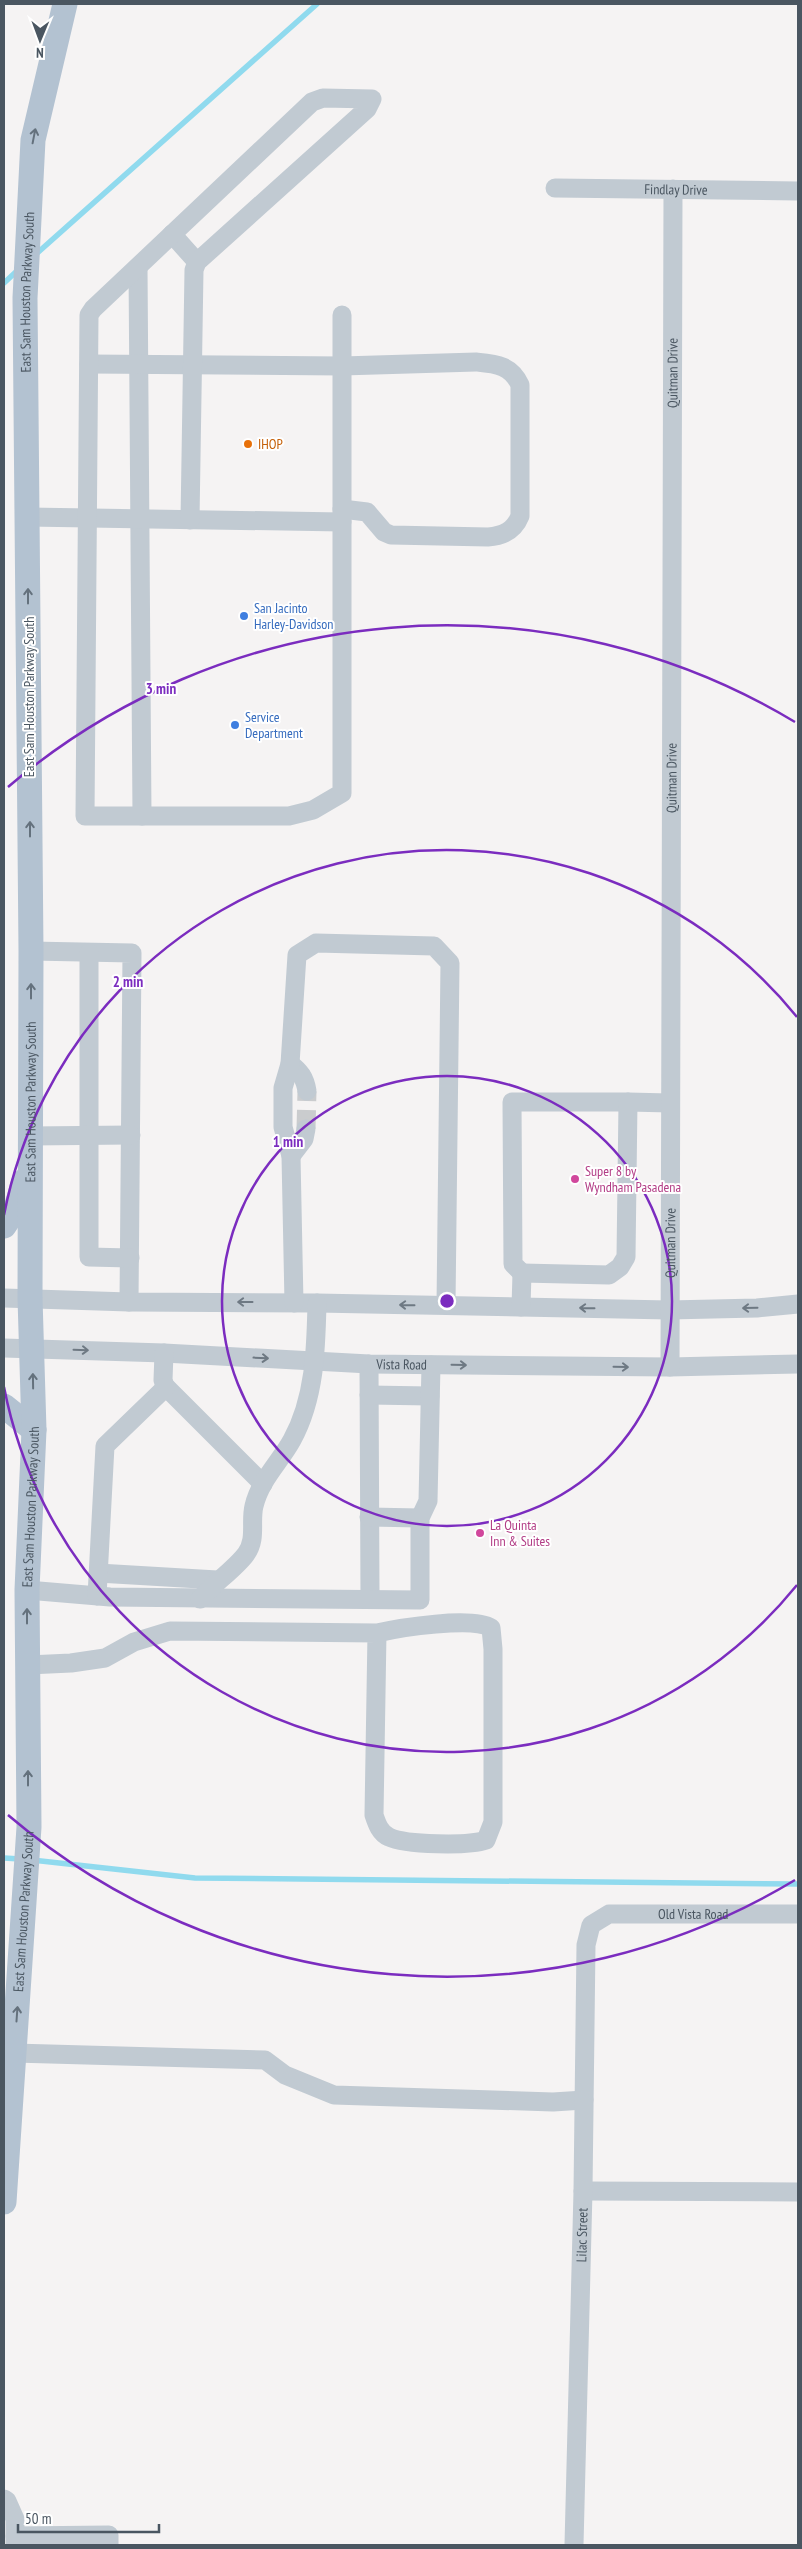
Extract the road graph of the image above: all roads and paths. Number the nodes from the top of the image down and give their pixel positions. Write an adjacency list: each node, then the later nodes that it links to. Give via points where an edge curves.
1 (66, 4): 14 (main road, East Sam Houston Parkway South, one-way to 1, via 26,298 33,140)
2 (555, 188): 3 (street, Findlay Drive)
3 (673, 189): 4 (street, Findlay Drive); 24 (street, Quitman Drive)
4 (798, 191)
5 (172, 234): 6 (street); 6 (street, via 312,102 323,98 372,98 368,109); 7 (street)
6 (197, 262): 11 (street, via 194,270)
7 (138, 267): 9 (street, via 89,315); 10 (street)
8 (342, 315): 12 (street)
9 (89, 364): 10 (street); 15 (street)
10 (139, 365): 11 (street); 16 (street)
11 (192, 365): 12 (street); 17 (street)
12 (342, 366): 13 (street); 13 (street, via 495,364 508,368 520,385 520,516 517,524 500,536 391,535 384,532 367,512)
13 (342, 516): 17 (street); 18 (street, via 342,793 314,810 289,816)
14 (28, 518): 15 (street); 19 (main road, East Sam Houston Parkway South, one-way to 14)
15 (88, 518): 16 (street); 18 (street, via 86,816)
16 (140, 519): 17 (street); 18 (street)
17 (190, 520)
18 (142, 816)
19 (31, 951): 20 (street); 27 (main road, East Sam Houston Parkway South, one-way to 19)
20 (89, 953): 26 (street, via 132,953); 28 (street)
21 (290, 1064): 22 (street, via 305,1081); 29 (street, via 283,1108 283,1127); 40 (street, via 297,955 316,943 434,946 450,963)
22 (307, 1091)
23 (628, 1102): 24 (street); 33 (street, via 626,1257 620,1268 609,1275); 33 (street, via 512,1102 513,1264)
24 (670, 1103): 42 (street, Quitman Drive)
25 (306, 1130): 29 (street, via 304,1139)
26 (131, 1135): 28 (street); 32 (street)
27 (30, 1136): 28 (street); 30 (main road, East Sam Houston Parkway South)
28 (89, 1136): 32 (street, via 90,1257)
29 (290, 1156): 37 (street)
30 (30, 1163): 31 (main road, via 16,1208); 35 (main road, East Sam Houston Parkway South)
31 (4, 1226)
32 (130, 1258): 36 (street)
33 (522, 1273): 41 (street)
34 (4, 1298): 35 (street)
35 (30, 1298): 36 (street); 44 (main road, East Sam Houston Parkway South)
36 (129, 1302): 37 (street, one-way to 36)
37 (294, 1303): 38 (street)
38 (317, 1303): 40 (street, one-way to 38); 46 (street)
39 (798, 1304): 42 (street, one-way to 42)
40 (446, 1305): 41 (street)
41 (521, 1307): 42 (street, one-way to 41)
42 (669, 1310): 50 (street, Quitman Drive)
43 (4, 1348): 44 (street, Vista Road)
44 (33, 1349): 45 (street, Vista Road, one-way to 45); 55 (main road, East Sam Houston Parkway South, one-way to 44)
45 (164, 1353): 46 (street, Vista Road, one-way to 46); 51 (street, via 163,1380)
46 (316, 1362): 47 (street, Vista Road); 56 (street, via 302,1419)
47 (369, 1364): 49 (street, Vista Road); 52 (street)
48 (798, 1364): 50 (street, Vista Road)
49 (431, 1365): 50 (street, Vista Road, one-way to 50); 53 (street)
50 (670, 1367)
51 (166, 1387): 56 (street); 59 (street, via 105,1446)
52 (369, 1395): 53 (street); 57 (street)
53 (430, 1396): 58 (street, via 428,1501)
54 (4, 1406): 55 (main road)
55 (34, 1430): 61 (main road, East Sam Houston Parkway South)
56 (263, 1484): 60 (street, via 254,1506 246,1555)
57 (369, 1518): 58 (street); 64 (street)
58 (420, 1518): 64 (street, via 420,1600)
59 (98, 1573): 60 (street); 62 (street)
60 (217, 1580): 63 (street)
61 (27, 1590): 62 (street); 66 (main road, East Sam Houston Parkway South, one-way to 61)
62 (97, 1596): 63 (street)
63 (200, 1599): 64 (street)
64 (370, 1599)
65 (377, 1633): 65 (street, via 374,1815 379,1828 387,1837 400,1840 473,1844 486,1840 493,1822 491,1628 486,1624 410,1626); 66 (street, via 170,1631 134,1642 105,1658 71,1664)
66 (28, 1665): 69 (main road, East Sam Houston Parkway South, one-way to 66, via 29,1827)
67 (798, 1914): 68 (street, Old Vista Road, via 609,1914)
68 (592, 1925): 70 (street, Lilac Street, via 586,1945)
69 (14, 2053): 70 (street, via 265,2060 285,2075 334,2095 553,2102); 73 (main road, East Sam Houston Parkway South)
70 (584, 2100): 71 (street, Lilac Street)
71 (583, 2191): 72 (street); 77 (street, Lilac Street)
72 (798, 2192)
73 (4, 2202)
74 (4, 2500): 75 (street, via 15,2519)
75 (15, 2541): 76 (street, via 109,2535)
76 (109, 2545)
77 (574, 2545)

